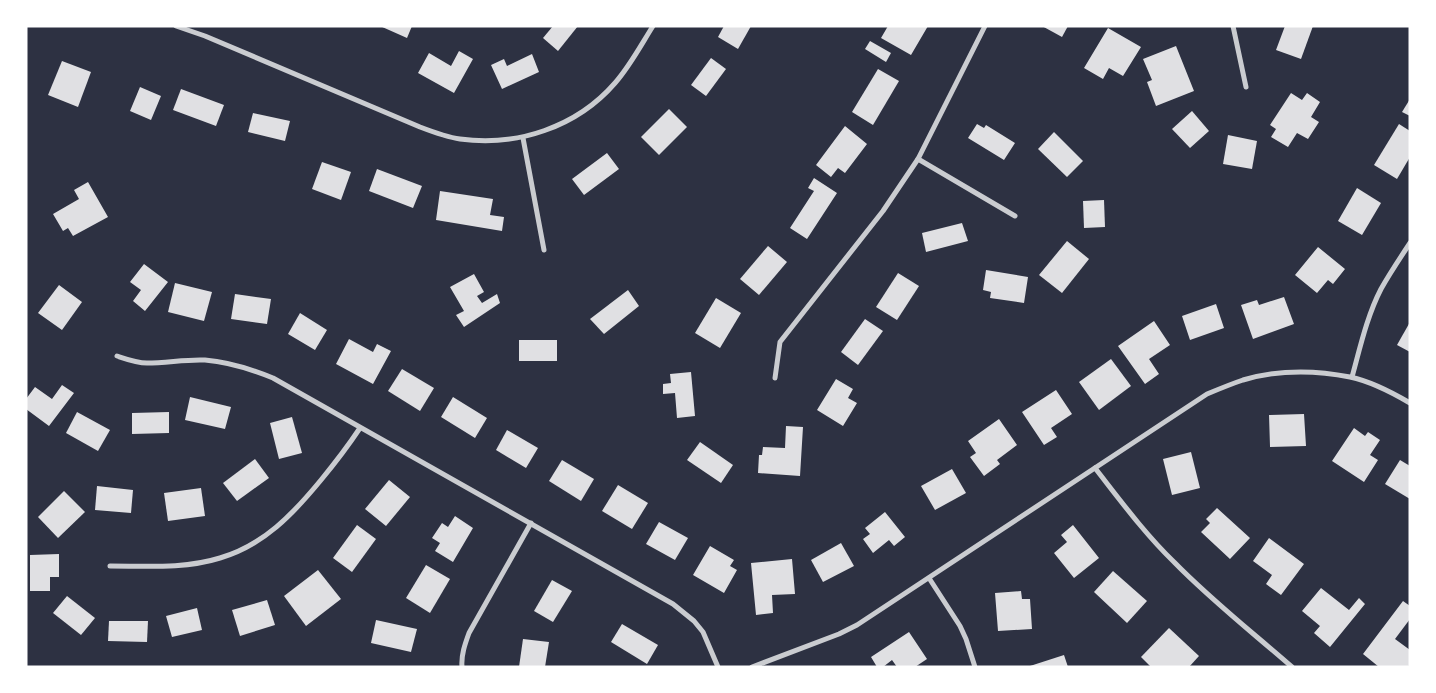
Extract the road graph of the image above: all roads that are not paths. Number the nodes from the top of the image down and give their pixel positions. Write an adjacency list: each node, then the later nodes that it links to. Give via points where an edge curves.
1 (176, 26): 6 (street, via 441,135 480,141)
2 (653, 26): 6 (street, via 624,71 598,100 562,123)
3 (985, 26): 7 (street)
4 (1233, 26): 5 (street)
5 (1246, 87)
6 (523, 138): 10 (street)
7 (918, 159): 8 (street); 13 (street, via 883,211 780,342)
8 (1015, 216)
9 (1410, 243): 12 (street, via 1374,304)
10 (544, 250)
11 (117, 356): 15 (street, via 145,364 204,360 251,370 273,378)
12 (1352, 377): 14 (street); 16 (street, via 1296,372 1242,380 1207,394)
13 (774, 378)
14 (1410, 403)
15 (360, 428): 17 (street); 18 (street, via 300,506 251,546 220,558 191,564)
16 (1094, 468): 19 (street); 24 (street, via 1173,562)
17 (530, 523): 20 (street, via 469,633); 21 (street, via 674,604 702,632)
18 (110, 566)
19 (929, 578): 22 (street, via 857,625); 23 (street, via 960,626)
20 (462, 667)
21 (718, 667)
22 (752, 667)
23 (975, 667)
24 (1292, 667)

